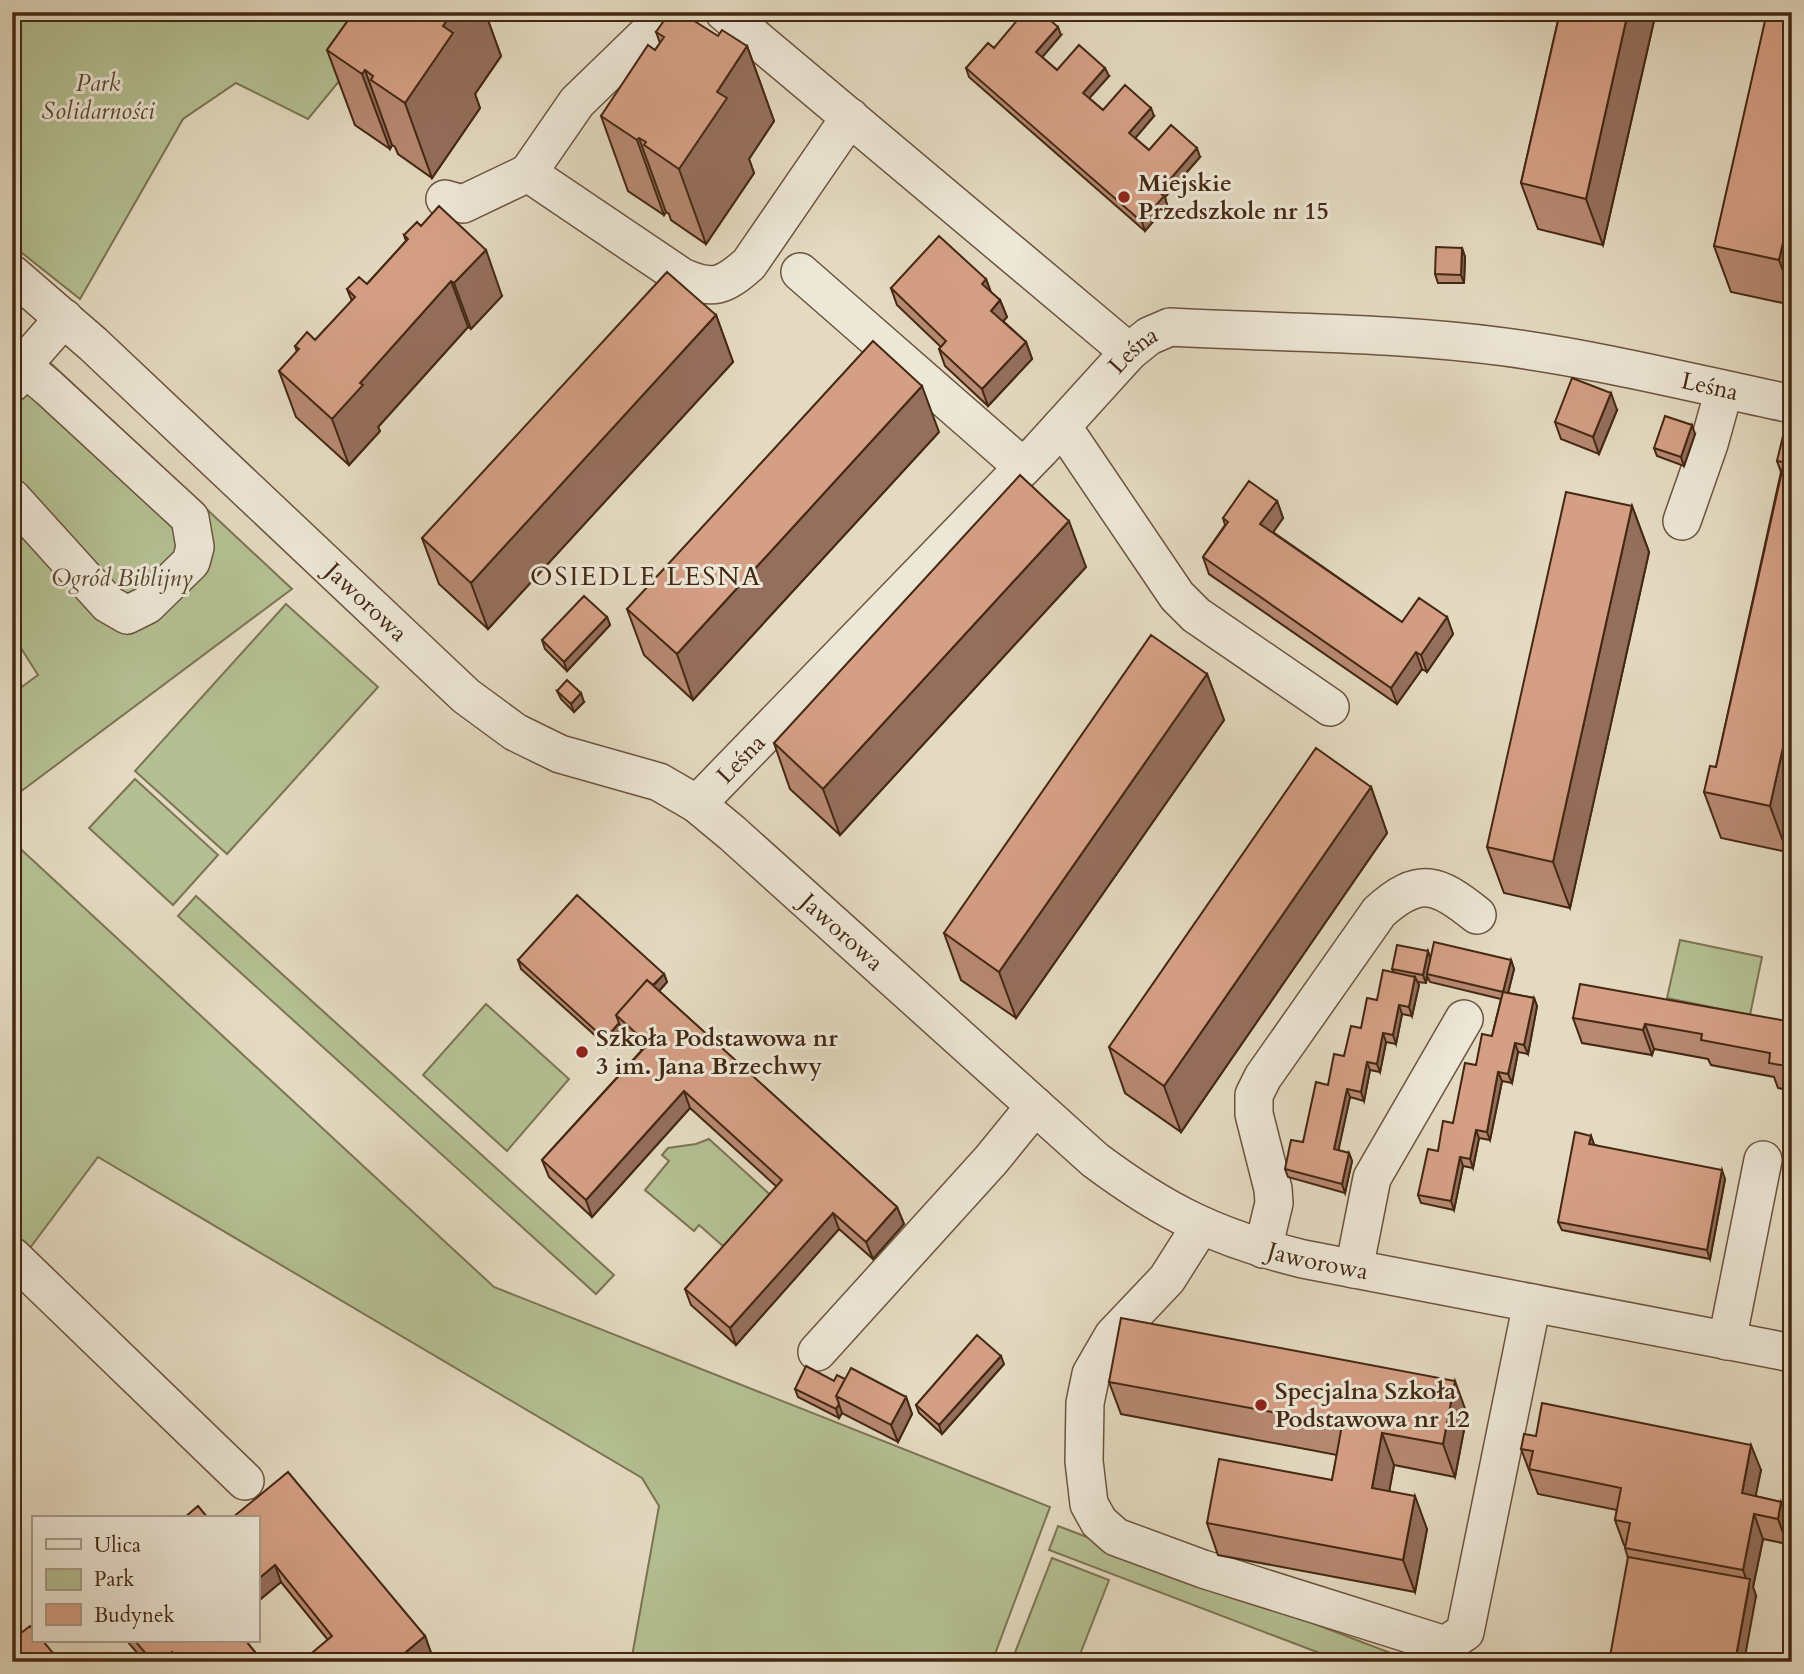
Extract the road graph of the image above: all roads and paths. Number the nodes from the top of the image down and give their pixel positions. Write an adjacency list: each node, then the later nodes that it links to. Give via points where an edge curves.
1 (670, 12): 4 (street, via 577,102)
2 (724, 12): 3 (street)
3 (850, 117): 4 (street, via 749,264 718,285 700,285 682,277); 9 (street)
4 (528, 173): 5 (street, via 463,204)
5 (445, 199)
6 (800, 272): 14 (street)
7 (12, 274): 8 (street, Jaworowa)
8 (64, 318): 10 (street); 18 (street, Jaworowa, via 466,696 515,732 560,754 659,782)
9 (1129, 352): 11 (street, Leśna, via 1170,327 1443,340 1580,360); 13 (street, Leśna)
10 (16, 368): 15 (street, via 190,518 195,547 191,562 147,605 127,615 108,604)
11 (1724, 390): 12 (street, Leśna); 16 (street)
12 (1792, 404)
13 (1062, 426): 14 (street, Leśna); 17 (street, via 1177,596 1196,615)
14 (1023, 467): 18 (street, Leśna)
15 (12, 498)
16 (1682, 521)
17 (1330, 707)
18 (697, 804): 21 (street, Jaworowa)
19 (1477, 915): 24 (street, via 1435,888 1413,888 1395,897 1379,912 1263,1077 1254,1095 1254,1114 1274,1203)
20 (1464, 1019): 26 (street, via 1373,1178)
21 (1035, 1106): 23 (street, Jaworowa, via 1130,1186); 29 (street)
22 (1763, 1160): 28 (street)
23 (1200, 1227): 24 (street, Jaworowa); 32 (street, via 1167,1279 1113,1336 1091,1374 1085,1403 1084,1461 1090,1504 1098,1522 1116,1537)
24 (1263, 1249): 26 (street, Jaworowa)
25 (16, 1259): 31 (street)
26 (1354, 1269): 27 (street, Jaworowa)
27 (1532, 1303): 28 (street, Jaworowa); 32 (street, via 1465,1632)
28 (1727, 1341): 30 (street, Jaworowa)
29 (817, 1352)
30 (1792, 1353)
31 (245, 1481)
32 (1443, 1654)

